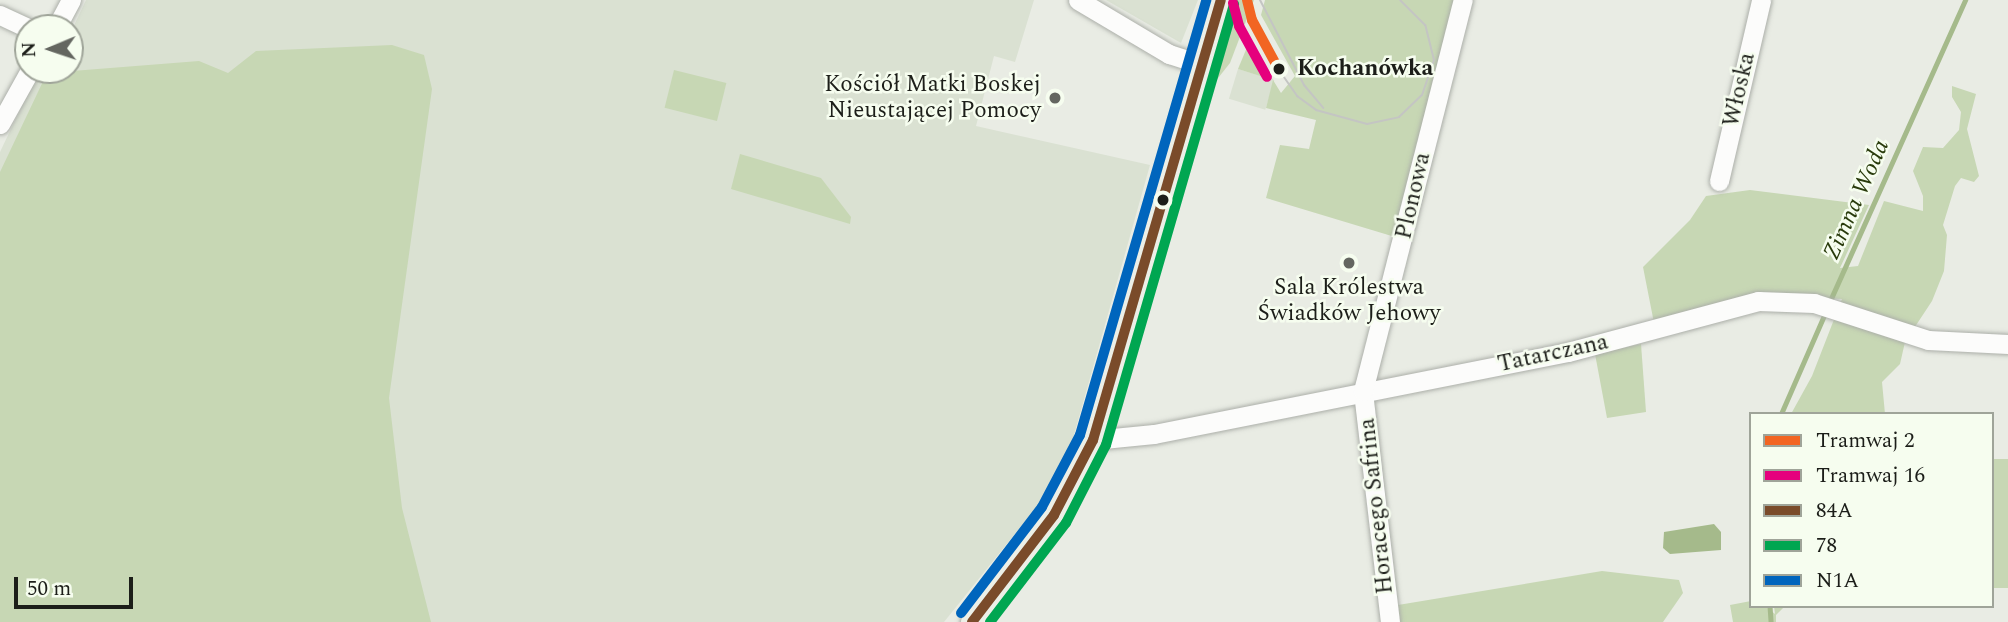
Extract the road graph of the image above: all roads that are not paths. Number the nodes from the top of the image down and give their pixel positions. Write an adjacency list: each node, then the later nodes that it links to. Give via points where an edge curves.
1 (1078, 0): 5 (street, via 1169,54)
2 (1221, 0): 5 (main road)
3 (1463, 0): 10 (street, Plonowa)
4 (1761, 0): 8 (street, Włoska)
5 (1202, 65): 13 (main road)
6 (22, 84): 7 (street)
7 (0, 124)
8 (1719, 181)
9 (2008, 344): 11 (street, Tatarczana, via 1928,340 1814,303 1734,304 1633,337)
10 (1376, 348): 11 (street, via 1391,372); 12 (street, Plonowa)
11 (1409, 382): 12 (street, Tatarczana)
12 (1363, 391): 13 (street, Tatarczana, via 1154,434); 15 (street, Horacego Safrina)
13 (1093, 440): 14 (main road, via 1054,514)
14 (972, 622)
15 (1390, 622)

